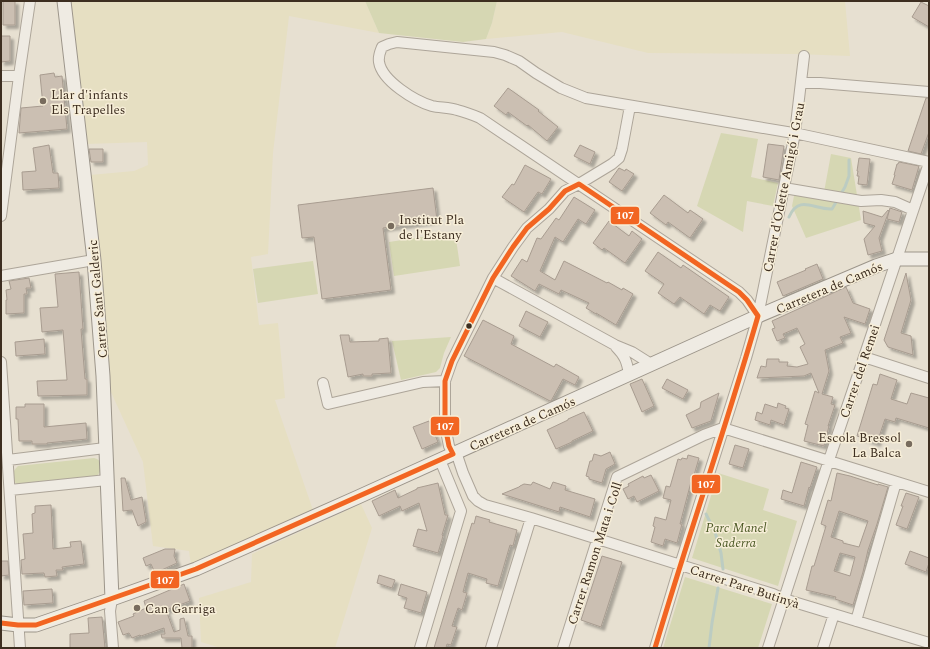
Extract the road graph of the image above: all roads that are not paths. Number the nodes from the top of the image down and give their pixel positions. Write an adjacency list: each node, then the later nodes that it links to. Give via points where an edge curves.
1 (30, 1): 5 (street)
2 (64, 1): 17 (street, Carrer Sant Galderic)
3 (804, 56): 6 (street, Carrer d'Odette Amigó i Grau)
4 (1, 76): 5 (street)
5 (19, 76): 14 (street)
6 (801, 83): 7 (street); 9 (street, Carrer d'Odette Amigó i Grau)
7 (929, 92)
8 (630, 106): 9 (street); 11 (street, via 619,158); 11 (street, via 576,95 520,61 494,52 397,42 382,47 379,54 381,69 395,86 432,106 456,109 480,118)
9 (795, 133): 10 (street); 12 (street, Carrer d'Odette Amigó i Grau)
10 (929, 162): 13 (street, Carrer del Remei)
11 (579, 184): 19 (street, via 565,191 527,228); 20 (street, via 739,292)
12 (784, 189): 13 (street, via 861,201 895,202); 20 (street, Carrer d'Odette Amigó i Grau)
13 (913, 210): 15 (street, Carrer del Remei)
14 (1, 216)
15 (897, 259): 16 (street, Carretera de Camós); 20 (street, Carretera de Camós); 22 (street, Carrer del Remei)
16 (929, 259)
17 (94, 260): 18 (street); 30 (street, Carrer Sant Galderic)
18 (1, 276)
19 (493, 278): 21 (street); 27 (street)
20 (758, 316): 24 (street, Carretera de Camós); 29 (street, Carrer d'Odette Amigó i Grau)
21 (615, 345): 24 (street); 25 (street, via 623,354)
22 (864, 357): 26 (street); 34 (street, Carrer del Remei)
23 (1, 362): 32 (street)
24 (651, 364): 25 (street, Carretera de Camós)
25 (630, 374): 31 (street, Carretera de Camós)
26 (929, 378)
27 (444, 381): 28 (street, via 423,382 328,404); 31 (street, via 445,426 449,446)
28 (323, 384)
29 (723, 428): 34 (street); 43 (street, Carrer Ramon Mata i Coll, via 617,477); 44 (street, Carrer d'Odette Amigó i Grau)
30 (106, 448): 32 (street); 36 (street, Carrer Sant Galderic)
31 (454, 453): 33 (street, Carretera de Camós); 40 (street)
32 (8, 460): 35 (street)
33 (440, 460): 41 (street); 45 (street, Carretera de Camós, via 196,569)
34 (829, 460): 37 (street); 46 (street, Carrer del Remei)
35 (5, 475): 38 (street)
36 (107, 480): 38 (street); 45 (street, Carrer Sant Galderic)
37 (896, 482): 39 (street); 48 (street)
38 (10, 490): 50 (street)
39 (929, 492)
40 (473, 496): 41 (street); 42 (street, Carrer Pare Butinyà, via 485,505)
41 (457, 503): 54 (street, via 461,511)
42 (531, 518): 43 (street, Carrer Pare Butinyà); 55 (street)
43 (596, 539): 44 (street, Carrer Pare Butinyà); 56 (street, Carrer Ramon Mata i Coll)
44 (680, 565): 46 (street, Carrer Pare Butinyà); 57 (street, Carrer d'Odette Amigó i Grau)
45 (112, 599): 50 (street, Carretera de Camós, via 36,625); 53 (street, via 110,611)
46 (784, 599): 47 (street, Carrer Pare Butinyà); 58 (street, Carrer del Remei)
47 (834, 614): 48 (street, Carrer Pare Butinyà); 59 (street)
48 (856, 620): 51 (street, Carrer Pare Butinyà)
49 (1, 623): 50 (street, Carretera de Camós)
50 (18, 625): 52 (street)
51 (929, 643)
52 (20, 648)
53 (113, 648)
54 (420, 648)
55 (491, 648)
56 (563, 648)
57 (655, 648)
58 (768, 648)
59 (823, 648)

